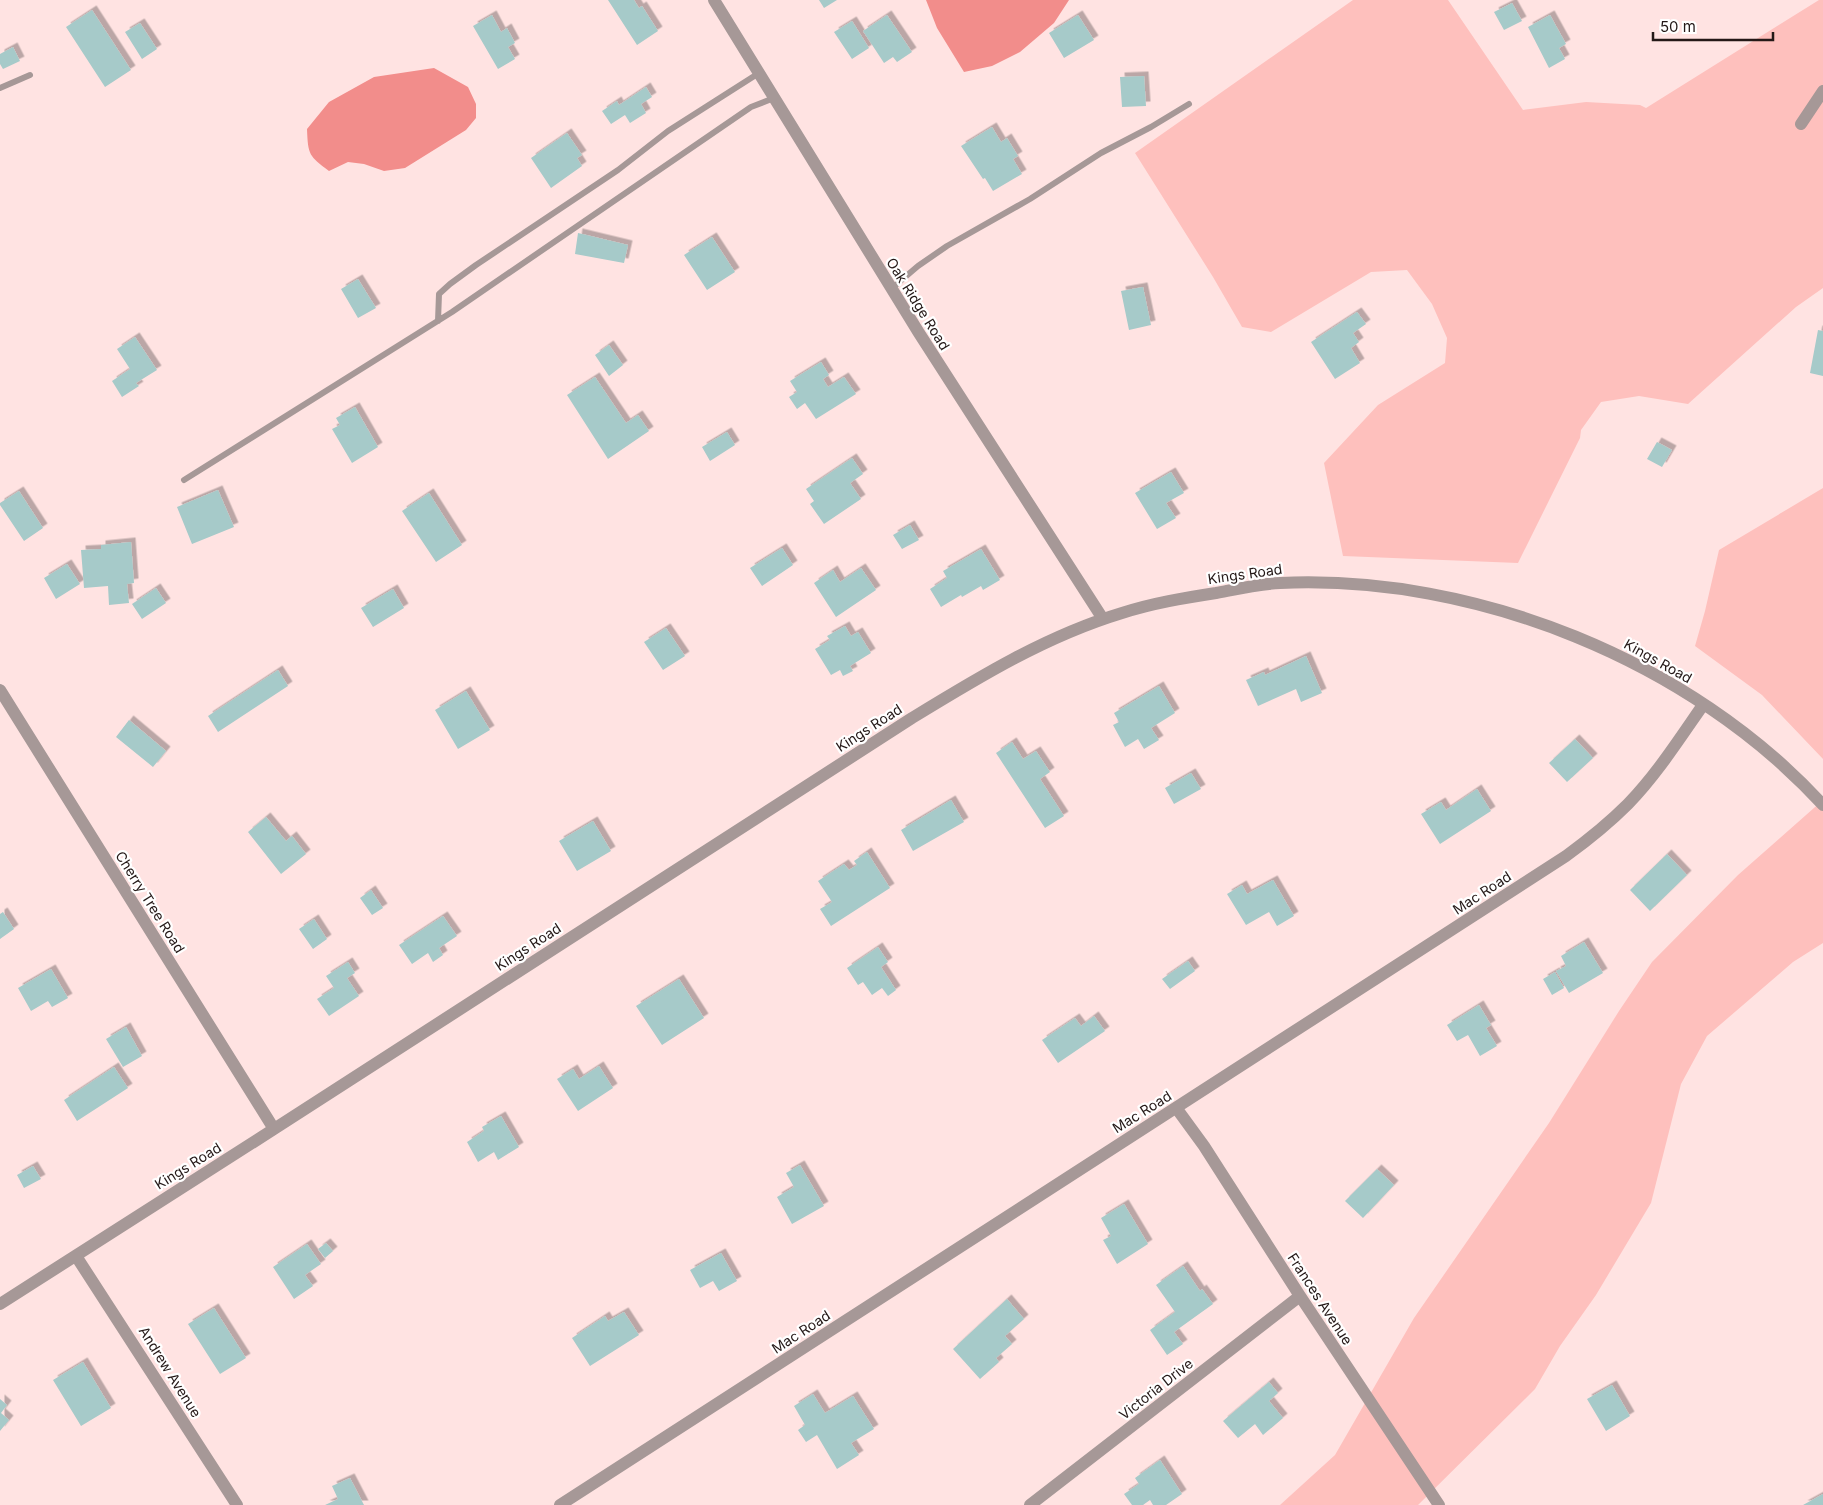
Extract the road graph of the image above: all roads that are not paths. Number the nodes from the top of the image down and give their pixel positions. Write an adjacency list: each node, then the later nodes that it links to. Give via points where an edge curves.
1 (714, 0): 2 (street, Oak Ridge Road)
2 (759, 73): 6 (street, Oak Ridge Road); 10 (lane, via 668,131 618,170 450,284 439,294)
3 (30, 75): 4 (lane)
4 (0, 88)
5 (1823, 91): 8 (street)
6 (774, 98): 9 (street, Oak Ridge Road); 10 (lane, via 751,107 711,133)
7 (1190, 104): 9 (lane, via 1101,153 1030,199 947,246)
8 (1801, 124)
9 (891, 289): 12 (street, Oak Ridge Road)
10 (438, 321): 11 (lane)
11 (184, 480)
12 (1104, 619): 14 (street, Kings Road, via 1156,603 1280,583 1349,584 1417,591 1510,613 1589,641 1653,674); 17 (street, Kings Road, via 1035,646 991,669)
13 (0, 690): 17 (street, Cherry Tree Road)
14 (1703, 705): 15 (street, Kings Road, via 1744,733); 16 (street, Mac Road, via 1660,767 1599,831 1566,856)
15 (1823, 805)
16 (1177, 1109): 19 (street, Frances Avenue); 22 (street, Mac Road)
17 (274, 1129): 18 (street, Kings Road)
18 (76, 1256): 20 (street, Kings Road); 21 (street, Andrew Avenue)
19 (1300, 1296): 23 (street, Victoria Drive); 24 (street, Frances Avenue)
20 (0, 1304)
21 (237, 1505)
22 (560, 1505)
23 (1030, 1505)
24 (1439, 1505)

